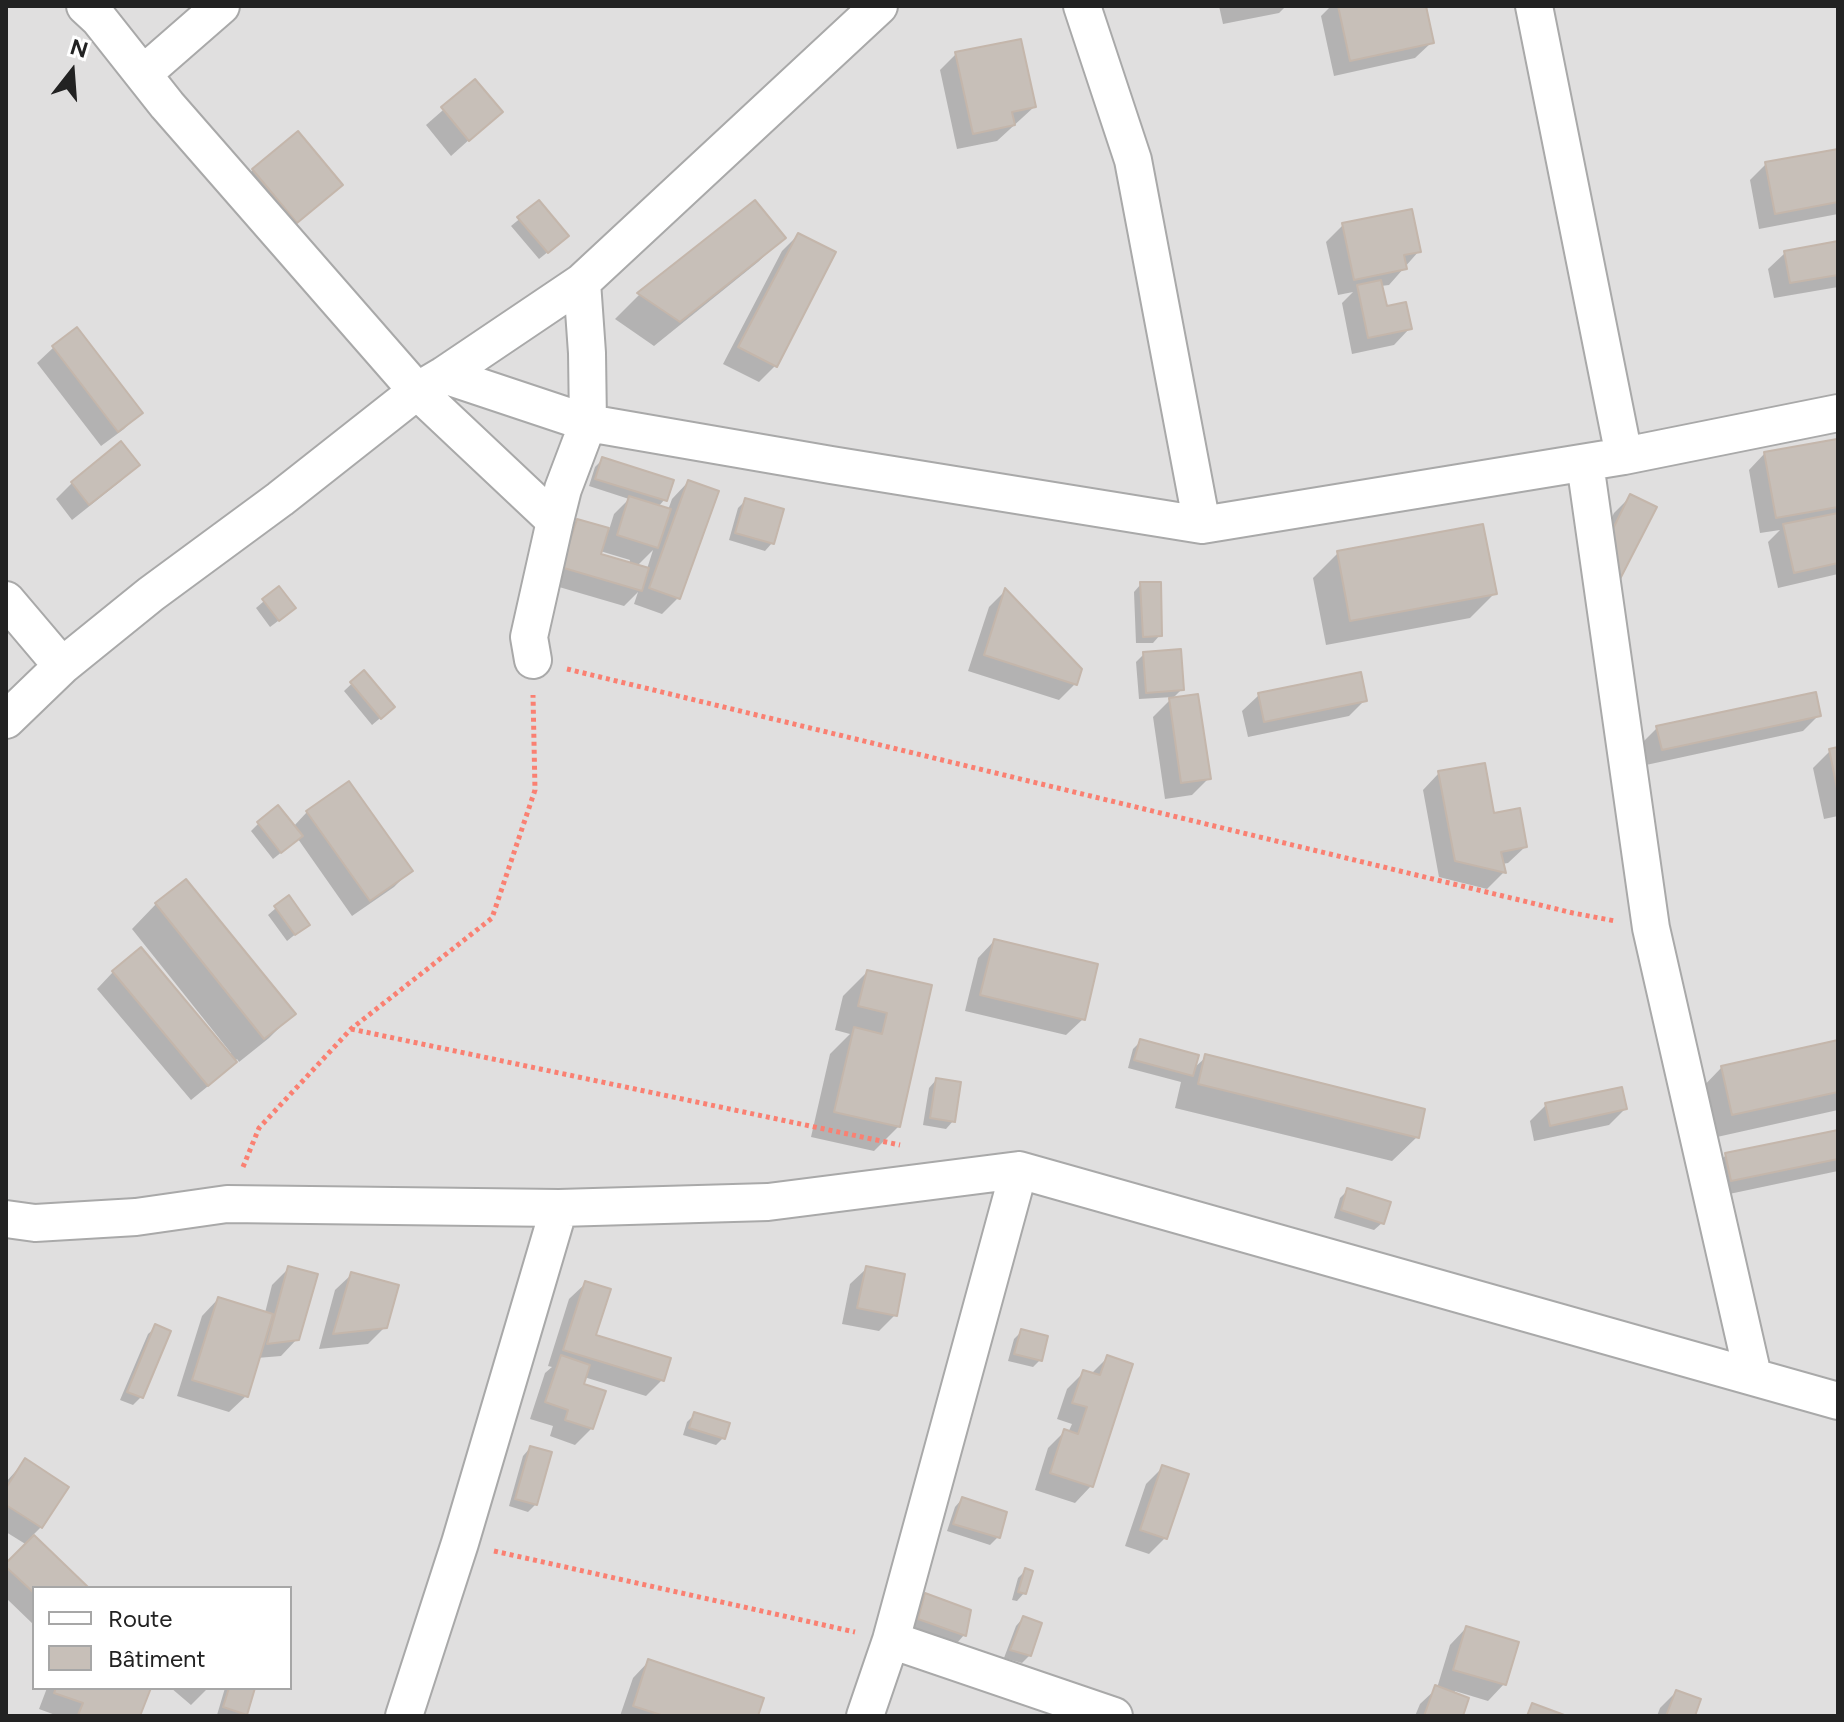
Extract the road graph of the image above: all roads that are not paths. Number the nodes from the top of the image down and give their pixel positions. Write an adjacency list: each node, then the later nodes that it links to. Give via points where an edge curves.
1 (85, 6): 6 (street)
2 (221, 6): 6 (street)
3 (879, 6): 7 (street)
4 (1082, 6): 14 (street, via 1133,160)
5 (1534, 6): 11 (street)
6 (143, 74): 8 (street)
7 (582, 282): 8 (street); 10 (street)
8 (431, 383): 10 (street); 13 (street); 17 (street)
9 (1838, 413): 11 (street)
10 (588, 423): 13 (street); 14 (street)
11 (1624, 456): 12 (street)
12 (1585, 463): 14 (street); 22 (street, via 1651,928)
13 (555, 521): 16 (street, via 529,637)
14 (1202, 525)
15 (6, 600): 17 (street)
16 (533, 660)
17 (62, 666): 18 (street)
18 (6, 720)
19 (1019, 1170): 20 (street, via 768,1202); 22 (street); 24 (street)
20 (559, 1208): 21 (street, via 227,1204 136,1217 35,1223); 25 (street)
21 (6, 1219)
22 (1753, 1376): 23 (street)
23 (1838, 1401)
24 (891, 1640): 26 (street); 27 (street)
25 (404, 1716)
26 (865, 1716)
27 (1114, 1716)

